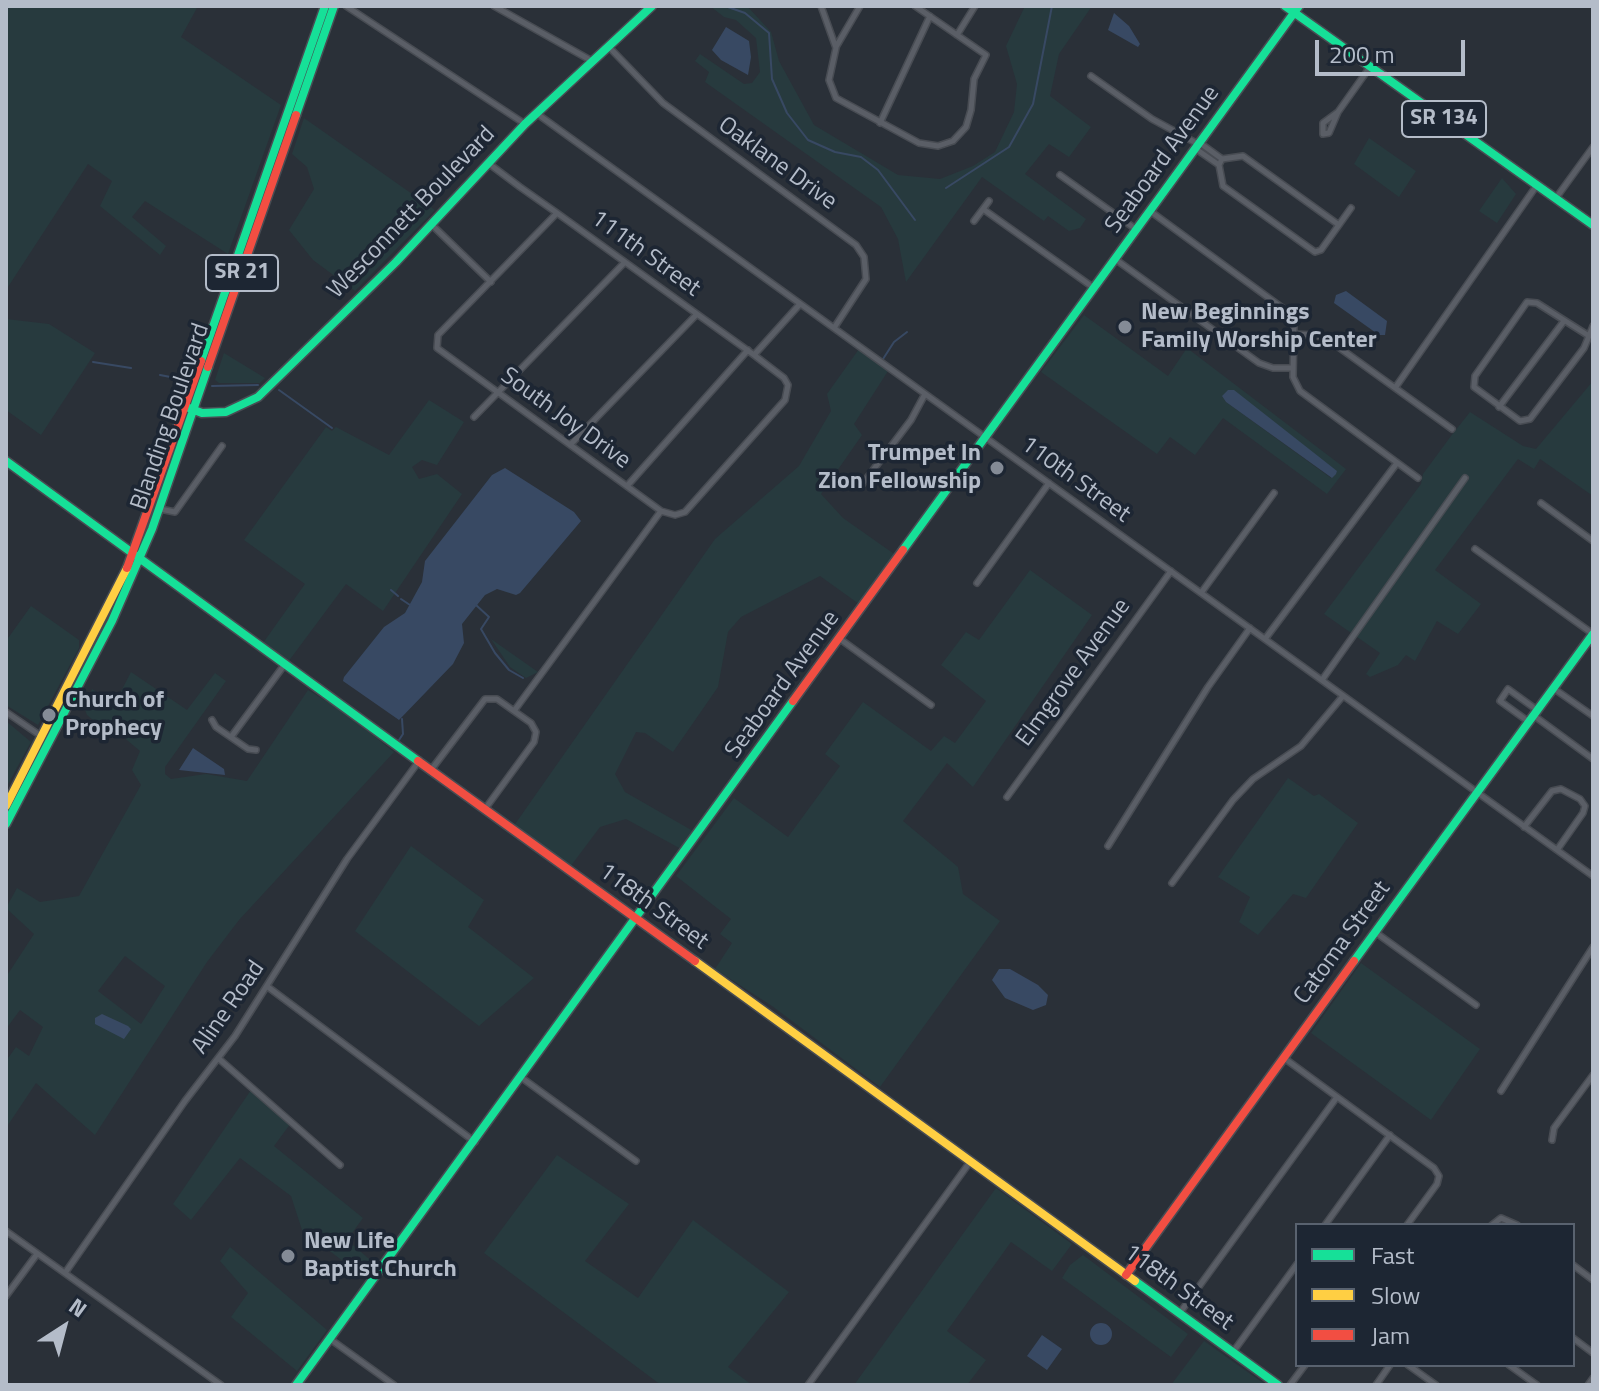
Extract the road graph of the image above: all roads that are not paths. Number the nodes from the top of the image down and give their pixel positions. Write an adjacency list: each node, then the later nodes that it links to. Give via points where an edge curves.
1 (325, 6): 20 (street, Blanding Boulevard / SR 21)
2 (334, 6): 20 (street, Blanding Boulevard / SR 21)
3 (346, 6): 25 (street)
4 (494, 6): 18 (street)
5 (652, 6): 16 (street, Wesconnett Boulevard)
6 (821, 6): 13 (street)
7 (860, 6): 14 (street)
8 (915, 6): 12 (street)
9 (975, 6): 15 (street)
10 (1285, 6): 11 (street, SR 134)
11 (1297, 9): 19 (street, SR 134); 27 (street, Seaboard Avenue)
12 (930, 16): 15 (street); 24 (street)
13 (830, 28): 14 (street); 17 (street)
14 (845, 28): 17 (street)
15 (957, 35): 24 (street, via 986,55 974,79 970,120 953,141 929,146)
16 (608, 46): 18 (street, Wesconnett Boulevard); 54 (street, Oaklane Drive, via 663,103 856,245 864,257 866,279)
17 (836, 48): 24 (street, via 829,72 832,93)
18 (592, 61): 23 (street, Wesconnett Boulevard)
19 (1370, 67): 22 (street); 33 (street, SR 134)
20 (306, 75): 26 (street, Blanding Boulevard / SR 21); 32 (street, Blanding Boulevard / SR 21)
21 (1091, 76): 27 (street)
22 (1338, 112)
23 (536, 113): 25 (street, Wesconnett Boulevard); 50 (street, 110th Street)
24 (880, 123)
25 (525, 124): 30 (street, Wesconnett Boulevard)
26 (281, 133): 32 (street); 47 (street, Blanding Boulevard / SR 21)
27 (1198, 145): 29 (street); 38 (street, Seaboard Avenue)
28 (1593, 147): 34 (street)
29 (1221, 162): 43 (street, via 1243,156); 43 (street, via 1223,186 1315,252)
30 (488, 163): 39 (street, 111th Street); 42 (street, Wesconnett Boulevard)
31 (1060, 175): 44 (street)
32 (272, 185): 47 (street, Blanding Boulevard / SR 21)
33 (1537, 185): 34 (street, SR 134); 60 (street)
34 (1556, 199): 41 (street, SR 134)
35 (989, 201): 37 (street)
36 (1351, 208): 43 (street)
37 (983, 209): 40 (street); 49 (street)
38 (1150, 211): 44 (street, Seaboard Avenue); 55 (street, via 1284,308 1292,318)
39 (557, 213): 46 (street, 111th Street); 48 (street)
40 (974, 221)
41 (1592, 222)
42 (432, 225): 48 (street); 64 (street, Wesconnett Boulevard, via 258,397 226,412)
43 (1339, 225)
44 (1137, 230): 45 (street, Seaboard Avenue)
45 (1115, 259): 49 (street, Seaboard Avenue); 59 (street, via 1259,363)
46 (625, 262): 51 (street, 111th Street); 61 (street)
47 (238, 271): 64 (street, Blanding Boulevard / SR 21)
48 (491, 282): 61 (street, South Joy Drive, via 436,342 440,352)
49 (1095, 288): 67 (street, Seaboard Avenue)
50 (800, 304): 54 (street, 110th Street); 58 (street)
51 (697, 314): 57 (street, 111th Street); 68 (street)
52 (1564, 321): 56 (street); 63 (street); 63 (street, via 1527,302 1473,379 1477,390)
53 (1593, 326): 56 (street)
54 (834, 328): 62 (street, 110th Street)
55 (1293, 334): 59 (street); 60 (street, via 1330,341)
56 (1589, 336): 63 (street, via 1530,419 1520,421)
57 (748, 350): 58 (street, 111th Street); 76 (street)
58 (754, 355): 82 (street, 111th Street, via 788,385 785,400)
59 (1293, 368): 71 (street, via 1295,384 1306,397)
60 (1395, 388): 66 (street)
61 (498, 393): 65 (street); 68 (street, South Joy Drive)
62 (925, 394): 67 (street, 110th Street); 77 (street)
63 (1499, 407)
64 (191, 408): 74 (street, Blanding Boulevard / SR 21)
65 (474, 417)
66 (1452, 429)
67 (986, 438): 75 (street, 110th Street); 91 (street, Seaboard Avenue)
68 (570, 445): 76 (street, South Joy Drive)
69 (222, 446): 80 (street, via 175,512)
70 (6, 461): 85 (street, 118th Street)
71 (1397, 463): 72 (street); 92 (street)
72 (1418, 478)
73 (1465, 478): 95 (street)
74 (166, 482): 80 (street, Blanding Boulevard / SR 21); 85 (street, Blanding Boulevard / SR 21)
75 (1049, 483): 86 (street, 110th Street); 87 (street)
76 (627, 486): 81 (street, South Joy Drive)
77 (861, 486)
78 (1274, 493): 88 (street)
79 (1541, 503): 83 (street)
80 (160, 509): 85 (street, Blanding Boulevard / SR 21)
81 (661, 511): 82 (street, South Joy Drive); 99 (street)
82 (679, 515)
83 (1593, 541)
84 (1475, 549): 90 (street)
85 (137, 555): 93 (street, Blanding Boulevard / SR 21); 94 (street, 118th Street)
86 (1171, 571): 88 (street, 110th Street); 111 (street, Elmgrove Avenue)
87 (977, 583)
88 (1201, 593): 89 (street, 110th Street)
89 (1250, 628): 92 (street, 110th Street); 116 (street)
90 (1592, 636): 96 (street, Catoma Street)
91 (840, 639): 98 (street); 120 (street, Seaboard Avenue)
92 (1265, 639): 95 (street, 110th Street)
93 (92, 651): 105 (street, Blanding Boulevard / SR 21); 105 (street, Blanding Boulevard / SR 21, via 51,719)
94 (285, 663): 104 (street); 108 (street, 118th Street)
95 (1322, 680): 97 (street, 110th Street)
96 (1553, 688): 101 (street, Catoma Street); 102 (street)
97 (1343, 696): 110 (street, 110th Street); 119 (street, via 1301,746 1253,779 1233,800)
98 (931, 705)
99 (514, 711): 109 (street, via 492,698 480,703); 113 (street, via 531,723 534,742)
100 (6, 712): 105 (street)
101 (1533, 716): 101 (street, via 1508,689 1500,701); 107 (street); 110 (street, Catoma Street)
102 (1593, 716)
103 (212, 720): 104 (street)
104 (231, 737): 106 (street)
105 (45, 741): 112 (street, Blanding Boulevard / SR 21); 114 (street, Blanding Boulevard / SR 21)
106 (256, 750)
107 (1593, 759)
108 (419, 761): 109 (street, 118th Street); 123 (street, Aline Road, via 347,859)
109 (431, 770): 113 (street, 118th Street)
110 (1477, 792): 115 (street, 110th Street); 121 (street, Catoma Street)
111 (1007, 797)
112 (6, 806)
113 (485, 809): 120 (street, 118th Street)
114 (6, 824)
115 (1524, 827): 117 (street, 110th Street); 117 (street, via 1552,791 1561,789 1580,799 1583,813)
116 (1108, 846)
117 (1557, 850): 118 (street, 110th Street)
118 (1593, 876)
119 (1172, 883)
120 (637, 920): 128 (street, Seaboard Avenue); 135 (street, 118th Street)
121 (1375, 932): 124 (street); 126 (street, Catoma Street)
122 (1593, 947): 129 (street)
123 (268, 987): 125 (street, Aline Road); 133 (street)
124 (1476, 1005)
125 (218, 1058): 136 (street); 145 (street, Aline Road)
126 (1284, 1058): 130 (street); 146 (street, Catoma Street)
127 (1593, 1075): 132 (street, via 1554,1128)
128 (522, 1078): 133 (street, Seaboard Avenue); 134 (street)
129 (1501, 1091)
130 (1337, 1097): 131 (street); 149 (street)
131 (1390, 1135): 137 (street); 138 (street, via 1434,1168 1438,1180)
132 (1552, 1140)
133 (475, 1142): 150 (street, Seaboard Avenue)
134 (636, 1161)
135 (970, 1162): 146 (street, 118th Street); 162 (street)
136 (340, 1165)
137 (1326, 1223)
138 (1408, 1223)
139 (1495, 1223): 140 (street, via 1501,1218)
140 (1512, 1223)
141 (6, 1231): 142 (street)
142 (37, 1254): 145 (street); 148 (street)
143 (1575, 1266): 147 (street)
144 (1295, 1267): 152 (street)
145 (65, 1273): 159 (street)
146 (1126, 1275): 149 (street, 118th Street)
147 (1593, 1280)
148 (6, 1296)
149 (1179, 1314): 152 (street, 118th Street)
150 (330, 1339): 160 (street, Seaboard Avenue); 161 (street)
151 (1575, 1340): 153 (street)
152 (1233, 1352): 163 (street, 118th Street)
153 (1593, 1353)
154 (1304, 1367): 164 (street)
155 (1389, 1367): 165 (street)
156 (1411, 1367): 166 (street)
157 (1512, 1367): 167 (street)
158 (1593, 1378): 168 (street)
159 (221, 1385)
160 (296, 1385)
161 (394, 1385)
162 (808, 1385)
163 (1278, 1385)
164 (1290, 1385)
165 (1376, 1385)
166 (1436, 1385)
167 (1537, 1385)
168 (1588, 1385)

